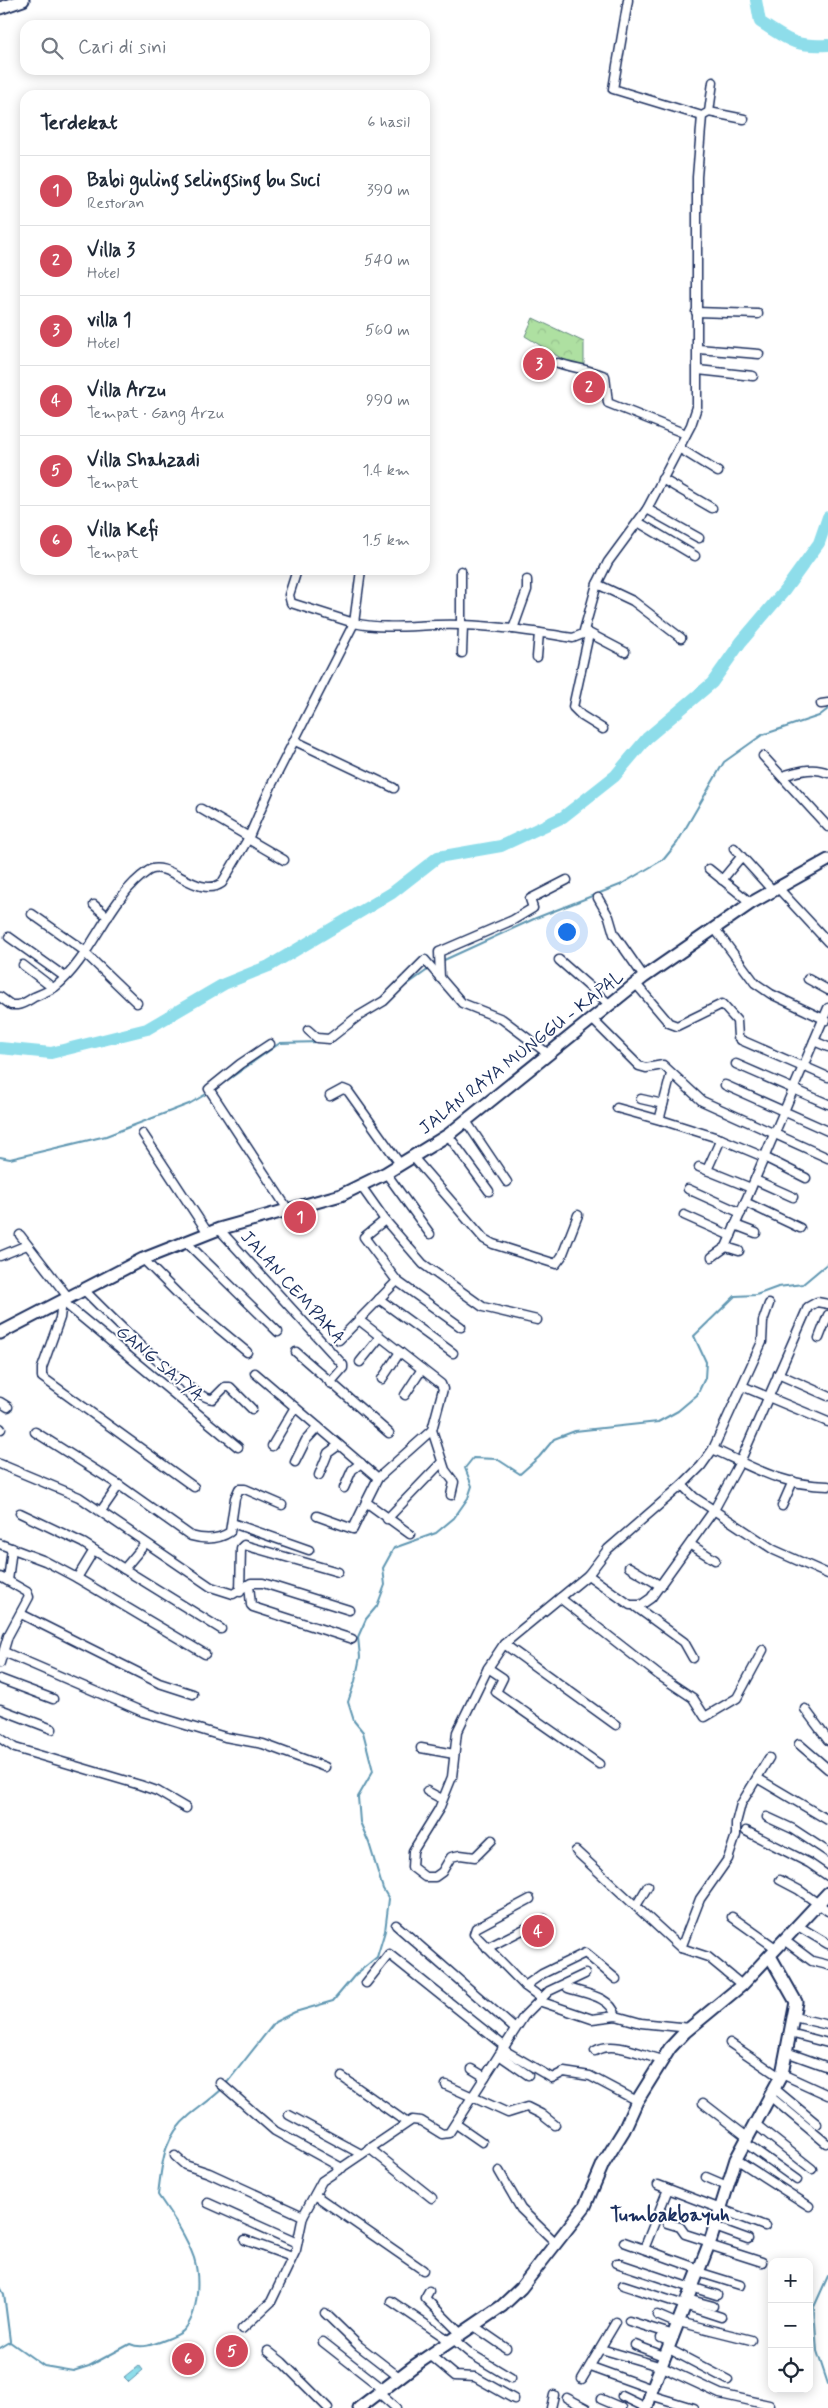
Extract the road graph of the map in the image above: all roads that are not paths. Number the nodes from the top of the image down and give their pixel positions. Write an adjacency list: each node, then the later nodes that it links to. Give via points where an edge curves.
1 (23, 0): 3 (street)
2 (628, 0): 5 (street, via 613,89)
3 (0, 8)
4 (712, 82): 5 (street)
5 (706, 114): 6 (street); 7 (street, via 697,177)
6 (744, 119)
7 (696, 312): 8 (street); 9 (street)
8 (758, 314)
9 (698, 349): 10 (street); 12 (street)
10 (759, 354)
11 (558, 363): 14 (street, via 605,376 608,403)
12 (698, 370): 13 (street); 14 (street, via 697,406)
13 (753, 376)
14 (686, 434): 15 (street)
15 (679, 448): 16 (street); 17 (street)
16 (718, 472)
17 (662, 479): 18 (street); 19 (street)
18 (712, 508)
19 (647, 509): 20 (street); 21 (street)
20 (638, 522): 22 (street); 27 (street, via 608,562)
21 (698, 538)
22 (695, 556)
23 (461, 570): 29 (street)
24 (296, 575): 28 (street, via 289,596 291,604)
25 (361, 575): 28 (street)
26 (528, 580): 30 (street)
27 (597, 584): 31 (street); 33 (street, via 633,601)
28 (354, 623): 29 (street, via 370,627); 38 (street)
29 (462, 625): 30 (street); 35 (street)
30 (513, 629): 32 (street)
31 (587, 632): 32 (street, via 572,638); 34 (street); 37 (street, via 573,707)
32 (539, 633): 36 (street)
33 (681, 638)
34 (625, 652)
35 (462, 653)
36 (537, 657)
37 (603, 729)
38 (294, 741): 42 (street); 45 (street)
39 (763, 756): 41 (street)
40 (828, 773): 41 (street, via 818,769)
41 (782, 776): 44 (street)
42 (394, 788)
43 (201, 810): 45 (street)
44 (828, 827)
45 (249, 838): 48 (street); 58 (street, via 219,886 202,886 154,868 134,885)
46 (734, 848): 47 (street)
47 (741, 857): 52 (street); 53 (street)
48 (284, 860)
49 (828, 860): 53 (street, JALAN RAYA MUNGGU - KAPAL)
50 (709, 869): 52 (street)
51 (567, 880): 65 (street, via 530,900 532,908 513,920 439,952)
52 (722, 880): 55 (street)
53 (776, 890): 55 (street, JALAN RAYA MUNGGU - KAPAL); 61 (street)
54 (598, 898): 68 (street)
55 (752, 903): 59 (street, JALAN RAYA MUNGGU - KAPAL)
56 (94, 905): 58 (street)
57 (32, 914): 62 (street)
58 (108, 917): 62 (street)
59 (715, 929): 68 (street, JALAN RAYA MUNGGU - KAPAL); 76 (street, via 755,983 777,997)
60 (9, 937): 66 (street)
61 (828, 942)
62 (85, 953): 66 (street); 72 (street)
63 (560, 960): 73 (street)
64 (22, 965): 69 (street)
65 (438, 976): 77 (street, via 424,960 384,1000 329,1039 317,1038); 81 (street, via 462,1003 502,1019)
66 (65, 977): 69 (street)
67 (808, 980): 70 (street)
68 (640, 981): 73 (street, JALAN RAYA MUNGGU - KAPAL); 83 (street, via 669,1023 677,1026 723,1005 737,1021 741,1040)
69 (53, 988): 71 (street, via 17,1005 11,1005)
70 (828, 990)
71 (0, 997)
72 (137, 1003)
73 (609, 1004): 75 (street, JALAN RAYA MUNGGU - KAPAL)
74 (828, 1008): 76 (street)
75 (591, 1018): 81 (street, JALAN RAYA MUNGGU - KAPAL); 84 (street, via 639,1066 646,1068 661,1064)
76 (826, 1019): 78 (street)
77 (308, 1030)
78 (814, 1040): 80 (street); 83 (street)
79 (270, 1044): 115 (street, via 209,1089)
80 (828, 1047)
81 (547, 1053): 95 (street, JALAN RAYA MUNGGU - KAPAL)
82 (736, 1064): 87 (street)
83 (803, 1066): 85 (street); 87 (street)
84 (671, 1074): 90 (street); 97 (street, via 719,1111)
85 (828, 1076)
86 (725, 1085): 93 (street)
87 (794, 1088): 91 (street); 93 (street)
88 (330, 1096): 104 (street, via 343,1089 348,1091)
89 (641, 1099): 90 (street)
90 (663, 1104): 94 (street)
91 (828, 1104)
92 (617, 1108): 94 (street)
93 (784, 1110): 96 (street); 97 (street)
94 (660, 1120): 100 (street)
95 (466, 1121): 99 (street, JALAN RAYA MUNGGU - KAPAL); 108 (street)
96 (828, 1131)
97 (774, 1133): 102 (street); 103 (street)
98 (143, 1134): 122 (street, JALAN CEMPAKA)
99 (448, 1135): 101 (street, JALAN RAYA MUNGGU - KAPAL); 112 (street)
100 (721, 1139): 102 (street); 110 (street, via 703,1169)
101 (413, 1157): 104 (street, JALAN RAYA MUNGGU - KAPAL); 117 (street, via 484,1239 493,1244 556,1264)
102 (764, 1157): 106 (street); 107 (street)
103 (828, 1158)
104 (400, 1164): 105 (street, JALAN RAYA MUNGGU - KAPAL)
105 (386, 1173): 109 (street, JALAN RAYA MUNGGU - KAPAL); 124 (street)
106 (806, 1178)
107 (755, 1180): 110 (street); 113 (street)
108 (507, 1182)
109 (362, 1186): 115 (street, JALAN RAYA MUNGGU - KAPAL); 119 (street)
110 (751, 1188): 114 (street)
111 (688, 1189): 116 (street)
112 (489, 1191)
113 (794, 1197)
114 (745, 1202): 116 (street); 121 (street)
115 (287, 1208): 122 (street, JALAN RAYA MUNGGU - KAPAL)
116 (741, 1213): 120 (street)
117 (578, 1215)
118 (684, 1216): 126 (street)
119 (385, 1220): 134 (street, via 364,1237); 142 (street, via 423,1264 483,1307)
120 (735, 1225): 123 (street); 126 (street)
121 (800, 1228)
122 (214, 1231): 127 (street, JALAN RAYA MUNGGU - KAPAL); 158 (street, JALAN CEMPAKA, via 343,1366)
123 (756, 1233)
124 (430, 1234)
125 (20, 1235): 128 (street, GANG SATYA)
126 (731, 1236): 129 (street)
127 (186, 1242): 133 (street, JALAN RAYA MUNGGU - KAPAL); 144 (street)
128 (27, 1245): 131 (street); 136 (street, GANG SATYA)
129 (726, 1247): 130 (street); 132 (street)
130 (738, 1251)
131 (0, 1256)
132 (712, 1257)
133 (143, 1259): 135 (street, JALAN RAYA MUNGGU - KAPAL); 149 (street, via 182,1298)
134 (397, 1281): 137 (street); 143 (street)
135 (84, 1290): 136 (street, JALAN RAYA MUNGGU - KAPAL); 166 (street, via 154,1358 198,1393 213,1399 230,1387)
136 (65, 1299): 145 (street, JALAN RAYA MUNGGU - KAPAL); 174 (street, GANG SATYA); 187 (street, via 42,1368 42,1378)
137 (379, 1299): 141 (street); 152 (street)
138 (769, 1304): 159 (street, via 763,1321 762,1342)
139 (828, 1304): 156 (street, via 817,1302 808,1307)
140 (828, 1315): 147 (street)
141 (359, 1320): 146 (street); 148 (street)
142 (537, 1320)
143 (461, 1326)
144 (278, 1332)
145 (0, 1333)
146 (380, 1336): 151 (street); 153 (street)
147 (818, 1338)
148 (338, 1340)
149 (247, 1352)
150 (296, 1352): 158 (street)
151 (400, 1352): 154 (street); 157 (street)
152 (453, 1353)
153 (360, 1362)
154 (422, 1369): 160 (street); 169 (street, via 443,1389)
155 (255, 1373): 165 (street)
156 (778, 1374): 161 (street); 162 (street)
157 (382, 1379)
158 (330, 1383): 171 (street)
159 (742, 1386): 162 (street); 175 (street)
160 (405, 1395)
161 (828, 1396)
162 (769, 1397): 167 (street); 178 (street)
163 (0, 1402): 164 (street)
164 (8, 1407)
165 (295, 1407): 168 (street); 173 (street)
166 (252, 1409)
167 (828, 1422)
168 (318, 1427): 172 (street); 176 (street, via 306,1440)
169 (432, 1430): 177 (street); 182 (street)
170 (35, 1432): 184 (street)
171 (389, 1433)
172 (339, 1445): 179 (street); 181 (street, via 328,1453)
173 (272, 1446)
174 (238, 1447)
175 (713, 1449): 178 (street); 185 (street)
176 (295, 1462)
177 (442, 1462): 189 (street, via 454,1482); 197 (street)
178 (740, 1462): 183 (street, via 773,1478); 193 (street)
179 (361, 1463): 182 (street); 188 (street, via 352,1470)
180 (0, 1464): 194 (street, via 80,1497)
181 (319, 1475)
182 (378, 1478): 190 (street)
183 (793, 1481): 186 (street); 192 (street)
184 (119, 1485): 194 (street); 198 (street, via 192,1536 217,1538 230,1532)
185 (682, 1485): 193 (street); 211 (street, via 608,1548)
186 (828, 1486)
187 (194, 1487)
188 (344, 1488)
189 (451, 1495)
190 (366, 1502): 196 (street, via 353,1529); 197 (street)
191 (282, 1505): 198 (street, via 239,1489)
192 (782, 1506)
193 (714, 1510): 202 (street); 210 (street, via 774,1550)
194 (101, 1511): 201 (street)
195 (20, 1513): 204 (street)
196 (317, 1516)
197 (387, 1519): 199 (street)
198 (232, 1523): 205 (street)
199 (410, 1534)
200 (0, 1544): 203 (street)
201 (145, 1544): 208 (street); 217 (street, via 211,1587 228,1594)
202 (691, 1545): 206 (street); 216 (street)
203 (12, 1548): 213 (street); 214 (street)
204 (94, 1550): 208 (street); 213 (street)
205 (309, 1550)
206 (715, 1560)
207 (628, 1567): 216 (street)
208 (124, 1569): 222 (street)
209 (338, 1572): 217 (street, via 244,1544 241,1548)
210 (828, 1574)
211 (588, 1575): 218 (street); 219 (street)
212 (0, 1577): 214 (street)
213 (77, 1578): 227 (street)
214 (8, 1581): 221 (street, via 28,1594 29,1600)
215 (249, 1585): 217 (street); 220 (street, via 263,1583); 223 (street, via 253,1607)
216 (661, 1586): 219 (street, via 645,1603)
217 (240, 1592)
218 (560, 1598): 224 (street); 225 (street, via 693,1698 705,1717 737,1698)
219 (636, 1606): 228 (street, via 684,1642)
220 (349, 1610)
221 (21, 1614): 226 (street, via 8,1636); 232 (street, via 159,1683)
222 (221, 1629)
223 (352, 1639)
224 (504, 1644): 230 (street); 236 (street)
225 (763, 1650)
226 (4, 1652): 229 (street); 245 (street, via 143,1712 210,1734 263,1744)
227 (205, 1654)
228 (692, 1658)
229 (0, 1663)
230 (488, 1668): 242 (street, via 457,1732); 244 (street, via 503,1678 496,1692)
231 (0, 1679): 233 (street)
232 (193, 1694)
233 (53, 1699)
234 (0, 1709): 237 (street)
235 (805, 1709): 239 (street)
236 (616, 1725)
237 (52, 1729)
238 (0, 1738): 250 (street, via 15,1748 157,1791)
239 (828, 1740)
240 (799, 1744): 246 (street)
241 (421, 1748): 242 (street)
242 (454, 1754): 249 (street, via 452,1777)
243 (769, 1758): 247 (street)
244 (599, 1764)
245 (325, 1767)
246 (828, 1770)
247 (757, 1778): 252 (street); 271 (street, via 737,1815 736,1835 728,1858 700,1899)
248 (427, 1791): 249 (street)
249 (442, 1799): 254 (street, via 411,1855 412,1866 417,1871 425,1877 435,1878 451,1857 475,1857)
250 (186, 1808)
251 (767, 1818): 256 (street, via 794,1829)
252 (828, 1820)
253 (746, 1831): 257 (street)
254 (492, 1840)
255 (576, 1851): 263 (street)
256 (828, 1852)
257 (828, 1876)
258 (780, 1880): 262 (street)
259 (648, 1886): 263 (street)
260 (828, 1893): 262 (street)
261 (530, 1899): 270 (street, via 474,1930)
262 (817, 1904): 264 (street); 268 (street)
263 (636, 1906): 271 (street)
264 (828, 1911)
265 (732, 1917): 272 (street)
266 (544, 1919): 270 (street)
267 (396, 1925): 285 (street)
268 (798, 1926): 269 (street); 272 (street)
269 (828, 1944)
270 (487, 1948): 278 (street)
271 (681, 1948): 277 (street, via 708,1957)
272 (777, 1948): 273 (street); 277 (street); 282 (street, via 796,1999)
273 (828, 1965)
274 (585, 1974): 280 (street)
275 (616, 1979): 278 (street, via 585,1953)
276 (366, 1983): 289 (street, via 389,1954)
277 (742, 1984): 284 (street)
278 (525, 1986): 280 (street)
279 (568, 1988): 281 (street, via 607,2001)
280 (540, 1999): 281 (street, via 592,2019); 285 (street)
281 (616, 2016): 284 (street, via 641,2023)
282 (794, 2017): 283 (street); 286 (street)
283 (828, 2025)
284 (690, 2028): 292 (street)
285 (515, 2029): 289 (street)
286 (790, 2033): 288 (street); 291 (street)
287 (730, 2043): 296 (street)
288 (828, 2043)
289 (501, 2050): 295 (street); 298 (street); 304 (street, via 552,2078 564,2072 590,2076)
290 (595, 2051): 292 (street, via 603,2046 612,2047)
291 (786, 2052): 293 (street); 296 (street)
292 (662, 2060): 304 (street)
293 (828, 2067)
294 (472, 2069): 298 (street)
295 (528, 2075)
296 (781, 2076): 301 (street); 302 (street)
297 (342, 2077): 307 (street)
298 (485, 2077): 303 (street)
299 (220, 2083): 319 (street, via 275,2131)
300 (446, 2085): 303 (street)
301 (773, 2093): 308 (street); 310 (street); 314 (street)
302 (828, 2095)
303 (473, 2097): 309 (street); 311 (street, via 509,2114 527,2107)
304 (637, 2101): 340 (street, via 603,2164 585,2206)
305 (703, 2103): 312 (street)
306 (290, 2115): 316 (street)
307 (406, 2122): 309 (street, via 421,2120 442,2134); 315 (street)
308 (754, 2123): 312 (street); 320 (street)
309 (456, 2124): 313 (street)
310 (817, 2124)
311 (555, 2126)
312 (745, 2140): 318 (street); 323 (street)
313 (482, 2142)
314 (826, 2143)
315 (369, 2148): 316 (street); 328 (street)
316 (361, 2154): 319 (street)
317 (175, 2156): 332 (street, via 185,2165 210,2173)
318 (736, 2159): 325 (street); 330 (street)
319 (342, 2168): 327 (street, via 322,2181)
320 (812, 2169)
321 (498, 2171): 340 (street, via 521,2209)
322 (706, 2177): 325 (street)
323 (797, 2180)
324 (658, 2185): 326 (street)
325 (727, 2186): 331 (street)
326 (668, 2189): 331 (street); 342 (street)
327 (315, 2195): 332 (street); 346 (street)
328 (432, 2198)
329 (208, 2203): 339 (street)
330 (809, 2206)
331 (721, 2210): 334 (street); 335 (street)
332 (303, 2216): 339 (street)
333 (667, 2223): 341 (street)
334 (765, 2226)
335 (715, 2228): 336 (street); 341 (street)
336 (748, 2239)
337 (245, 2240): 343 (street)
338 (624, 2242): 342 (street)
339 (297, 2243): 343 (street)
340 (556, 2244): 360 (street, via 512,2298)
341 (709, 2244): 344 (street); 347 (street)
342 (644, 2249): 347 (street)
343 (292, 2258): 361 (street, via 271,2302)
344 (762, 2262)
345 (617, 2263): 351 (street)
346 (423, 2270)
347 (698, 2270): 349 (street); 351 (street)
348 (623, 2285): 351 (street)
349 (740, 2285)
350 (428, 2291): 362 (street, via 424,2298)
351 (688, 2295): 352 (street); 354 (street); 357 (street); 365 (street)
352 (717, 2295)
353 (391, 2301): 362 (street)
354 (713, 2306)
355 (325, 2313): 372 (street, via 359,2346)
356 (656, 2315): 365 (street)
357 (721, 2317)
358 (629, 2321): 365 (street)
359 (616, 2322): 368 (street)
360 (474, 2326): 362 (street); 367 (street)
361 (242, 2329)
362 (455, 2338): 370 (street); 373 (street, via 471,2354)
363 (751, 2340): 365 (street)
364 (323, 2342): 376 (street)
365 (670, 2342): 366 (street); 368 (street); 375 (street); 377 (street); 383 (street, via 720,2394)
366 (636, 2345)
367 (506, 2348)
368 (601, 2349): 371 (street)
369 (268, 2351): 384 (street)
370 (430, 2355): 372 (street); 381 (street, via 455,2376 476,2378)
371 (591, 2367): 374 (street); 377 (street)
372 (399, 2377): 376 (street)
373 (511, 2378)
374 (582, 2379)
375 (728, 2380)
376 (381, 2391): 385 (street); 386 (street)
377 (651, 2392): 390 (street); 391 (street)
378 (554, 2395): 387 (street)
379 (622, 2396): 390 (street)
380 (567, 2398): 388 (street)
381 (514, 2399)
382 (601, 2399): 389 (street)
383 (769, 2405)
384 (328, 2408)
385 (359, 2408)
386 (396, 2408)
387 (551, 2408)
388 (586, 2408)
389 (622, 2408)
390 (647, 2408)
391 (693, 2408)

